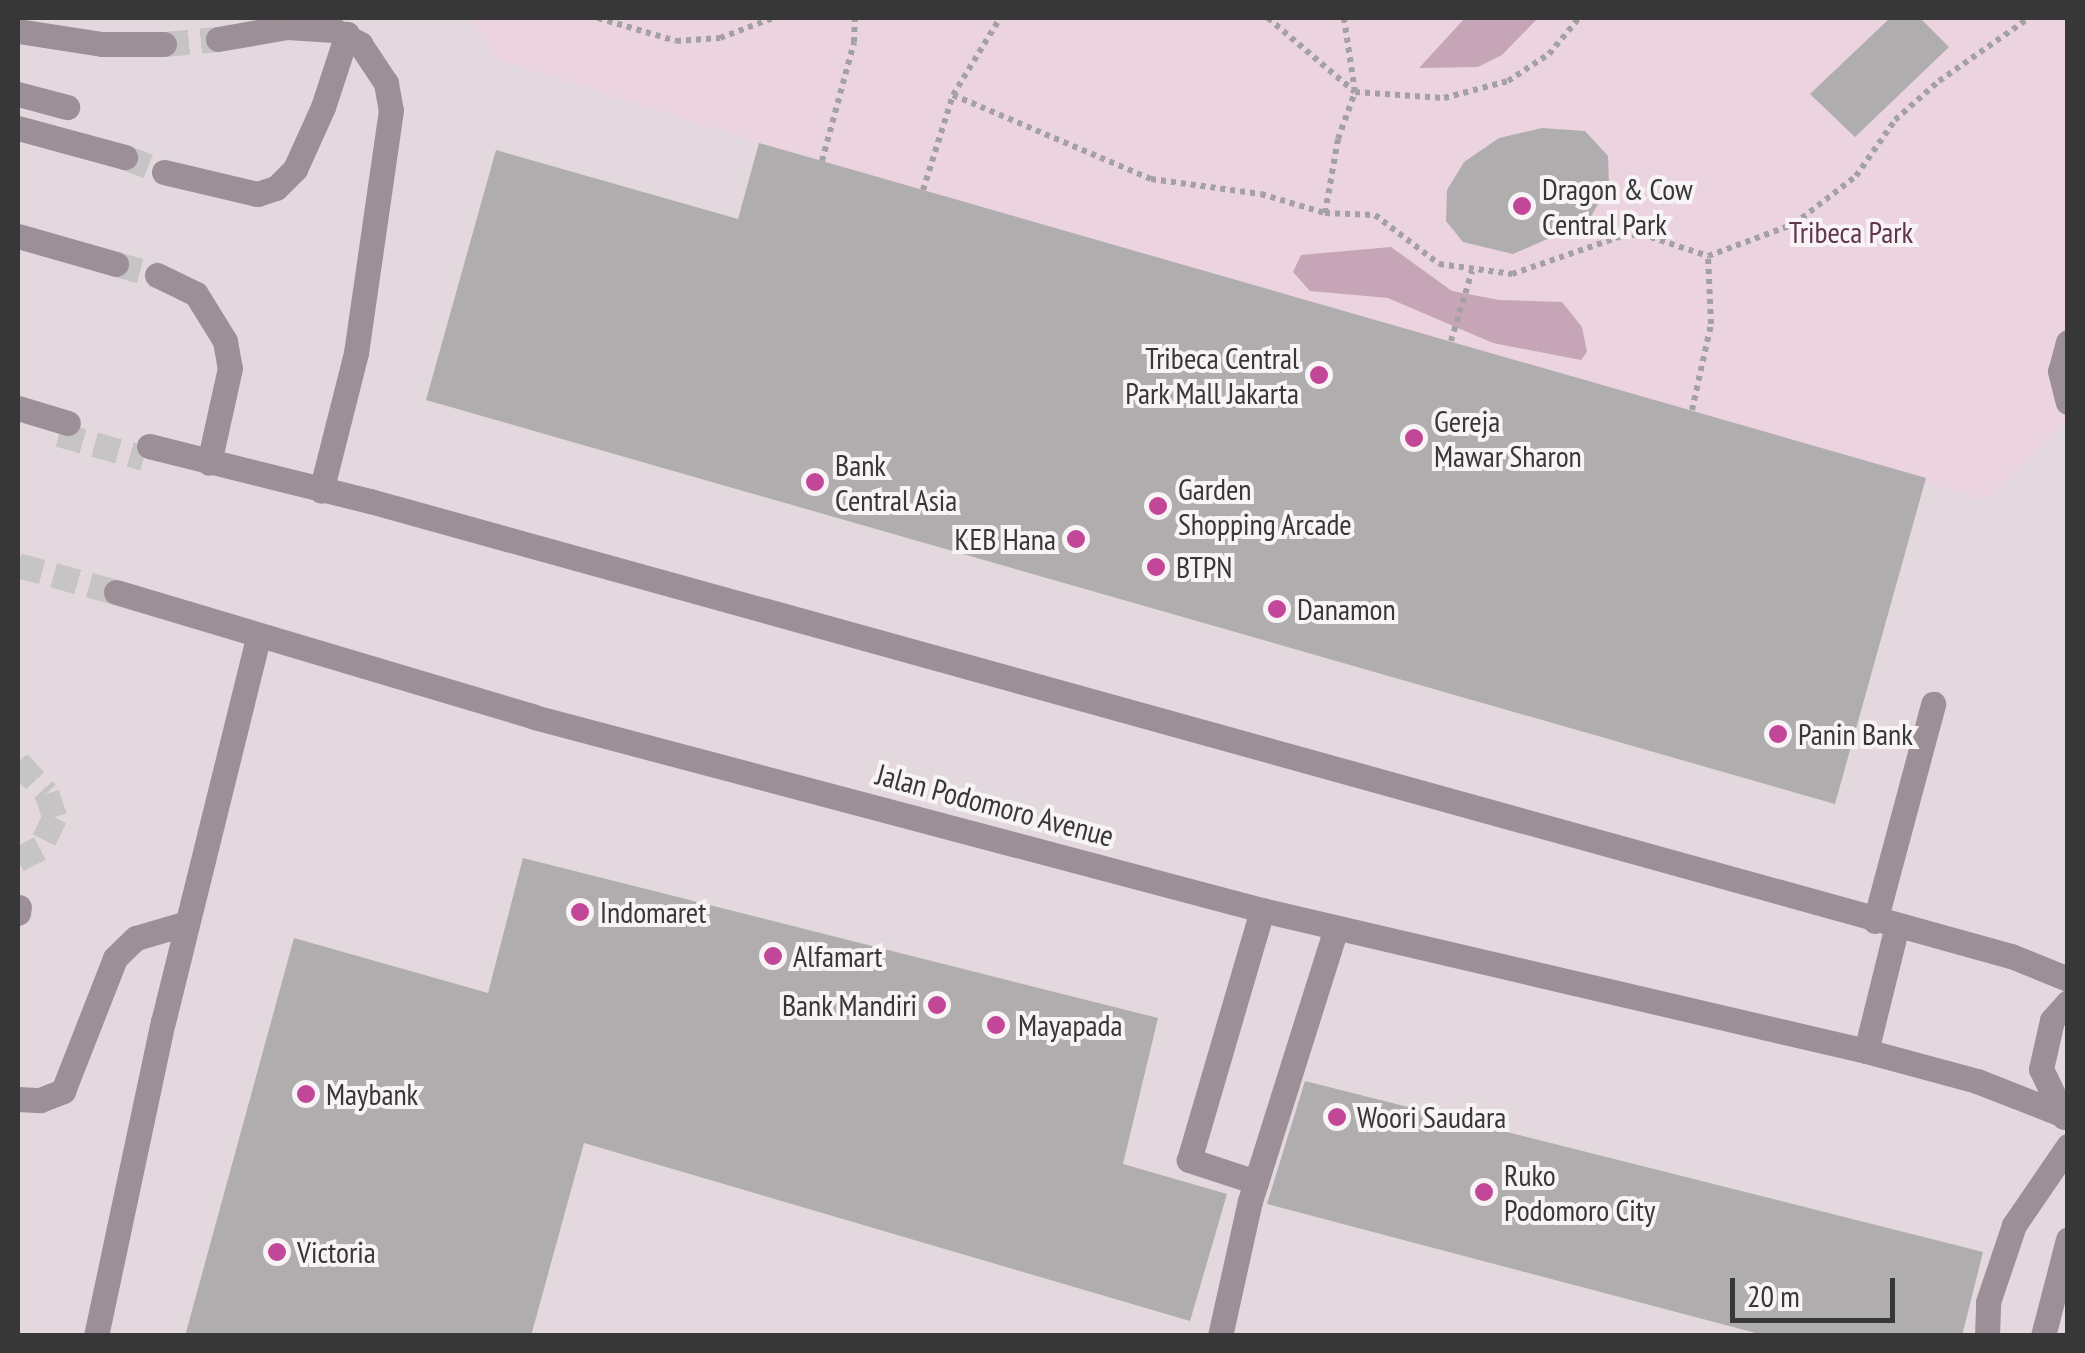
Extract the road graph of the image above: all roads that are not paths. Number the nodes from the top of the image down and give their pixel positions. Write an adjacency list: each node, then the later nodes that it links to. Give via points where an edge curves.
1 (18, 31): 4 (street, via 102,44)
2 (348, 34): 3 (street, via 287,27); 9 (street, via 316,123 294,170 276,188 258,194); 18 (street, via 380,69 391,110 356,354)
3 (218, 39)
4 (164, 44)
5 (18, 94): 6 (street)
6 (67, 107)
7 (18, 128): 8 (street)
8 (125, 158)
9 (164, 172)
10 (18, 236): 11 (street)
11 (116, 264)
12 (157, 275): 17 (street, via 196,294 225,341 230,368)
13 (2068, 342): 14 (street, via 2060,371)
14 (2068, 402)
15 (18, 408): 16 (street, via 63,428)
16 (18, 423)
17 (210, 462): 18 (street); 19 (street, via 146,452 290,501)
18 (321, 491): 19 (street)
19 (370, 502): 25 (street)
20 (116, 592): 21 (street, Jalan Podomoro Avenue)
21 (258, 637): 23 (street, Jalan Podomoro Avenue); 24 (street)
22 (1933, 704): 25 (street)
23 (1262, 910): 26 (street, Jalan Podomoro Avenue); 33 (street, via 1189,1160)
24 (187, 923): 30 (street, via 136,938 115,958 63,1091); 35 (street)
25 (1886, 924): 27 (street, via 2011,956); 29 (street)
26 (1336, 928): 29 (street, Jalan Podomoro Avenue); 33 (street)
27 (2068, 979)
28 (2068, 1002): 31 (street, via 2052,1020 2041,1069)
29 (1866, 1052): 31 (street, Jalan Podomoro Avenue, via 1977,1081)
30 (18, 1099)
31 (2064, 1117)
32 (2068, 1146): 37 (street, via 2014,1224 1988,1302)
33 (1256, 1182): 36 (street)
34 (2068, 1239): 38 (street)
35 (96, 1336)
36 (1220, 1336)
37 (1987, 1336)
38 (2043, 1336)

